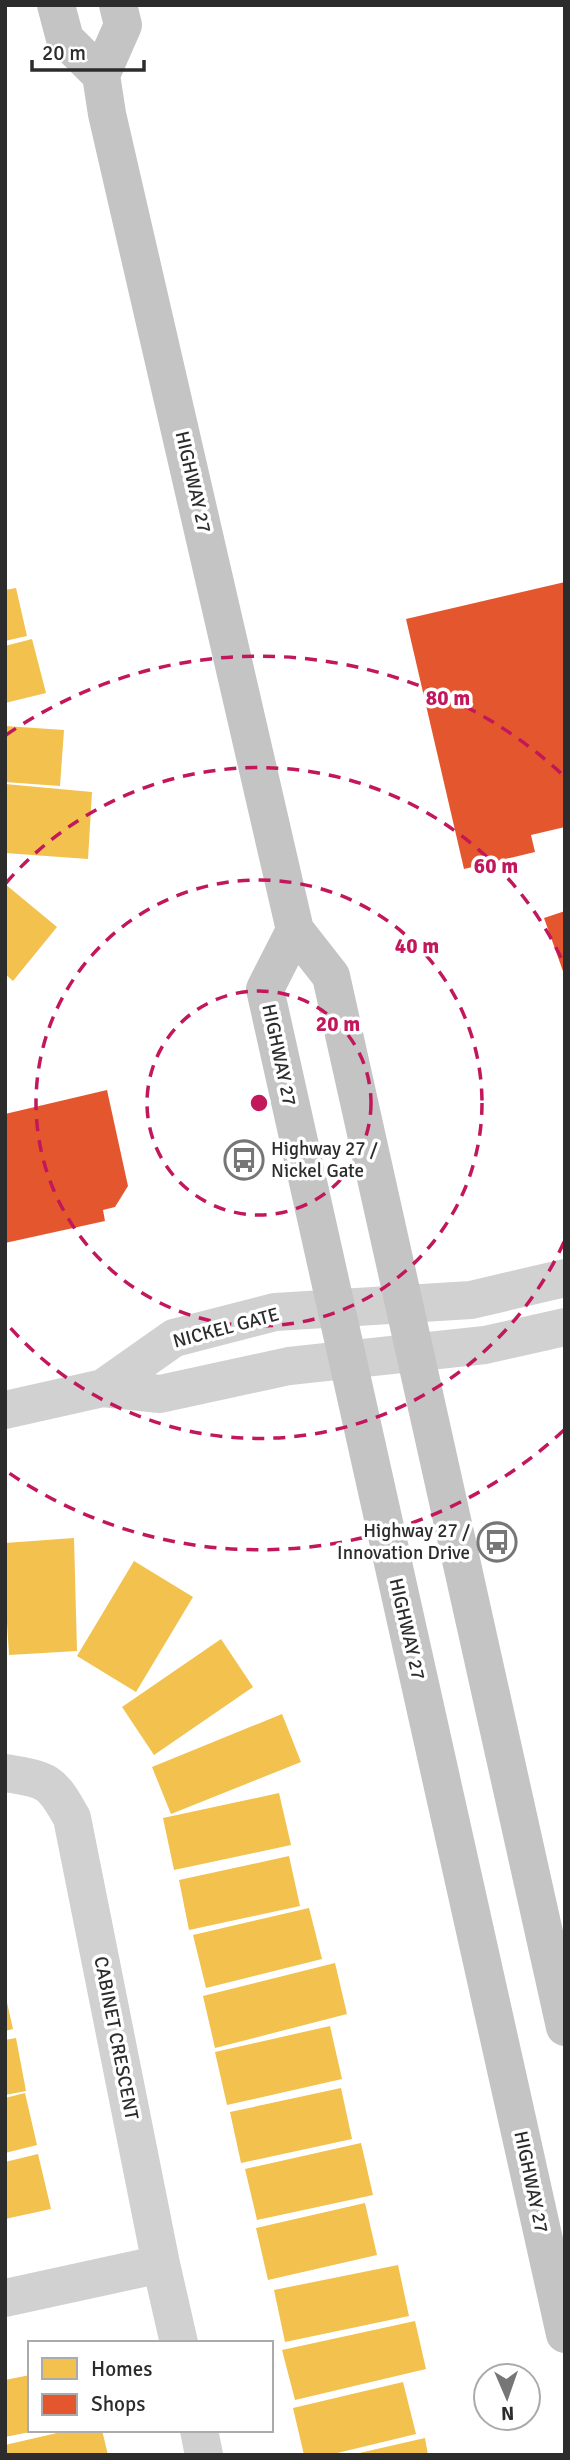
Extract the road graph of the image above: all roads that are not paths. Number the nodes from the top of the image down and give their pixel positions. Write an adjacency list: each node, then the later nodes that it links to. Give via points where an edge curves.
1 (57, 5): 3 (main road, via 65,39)
2 (118, 5): 3 (main road, via 123,25)
3 (101, 75): 4 (main road, HIGHWAY 27)
4 (295, 930): 6 (main road, HIGHWAY 27, via 331,976); 7 (main road, HIGHWAY 27, via 265,989)
5 (565, 1278): 6 (street, NICKEL GATE, via 471,1300)
6 (405, 1305): 7 (street, NICKEL GATE); 9 (main road, HIGHWAY 27)
7 (335, 1309): 10 (main road, HIGHWAY 27); 11 (street, NICKEL GATE, via 275,1312 174,1338)
8 (565, 1327): 9 (street, NICKEL GATE, via 485,1345)
9 (416, 1353): 10 (street, NICKEL GATE); 14 (main road, HIGHWAY 27)
10 (348, 1360): 11 (street, NICKEL GATE, via 289,1366 160,1395); 17 (main road, HIGHWAY 27)
11 (103, 1388): 12 (street, NICKEL GATE)
12 (5, 1410)
13 (5, 1773): 15 (street, CABINET CRESCENT, via 38,1778 57,1791 72,1818)
14 (565, 2027)
15 (160, 2264): 16 (street); 18 (street, CABINET CRESCENT)
16 (5, 2298)
17 (565, 2334)
18 (179, 2341)
19 (199, 2432): 20 (street)
20 (204, 2455)

